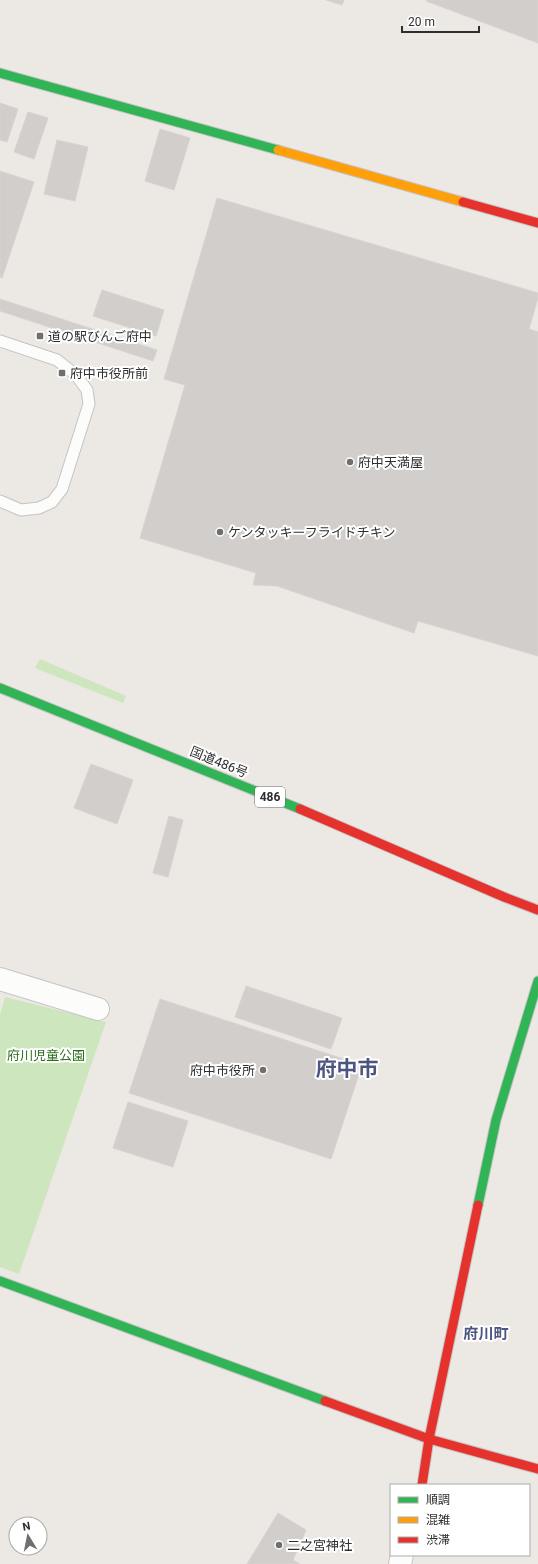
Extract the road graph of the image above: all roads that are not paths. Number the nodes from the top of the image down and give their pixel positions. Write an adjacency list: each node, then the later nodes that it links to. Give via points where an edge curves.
1 (0, 73): 2 (main road)
2 (538, 224)
3 (0, 340): 4 (lane, via 57,360 76,375 87,390 89,404 62,489 52,502 39,508 21,510)
4 (0, 501)
5 (0, 688): 6 (main road, 国道486号 / 486, via 303,810)
6 (538, 910)
7 (0, 979): 9 (street)
8 (538, 981): 11 (main road, via 496,1120)
9 (98, 1008)
10 (0, 1281): 11 (main road)
11 (429, 1439): 12 (main road); 13 (main road)
12 (538, 1469)
13 (422, 1484)

